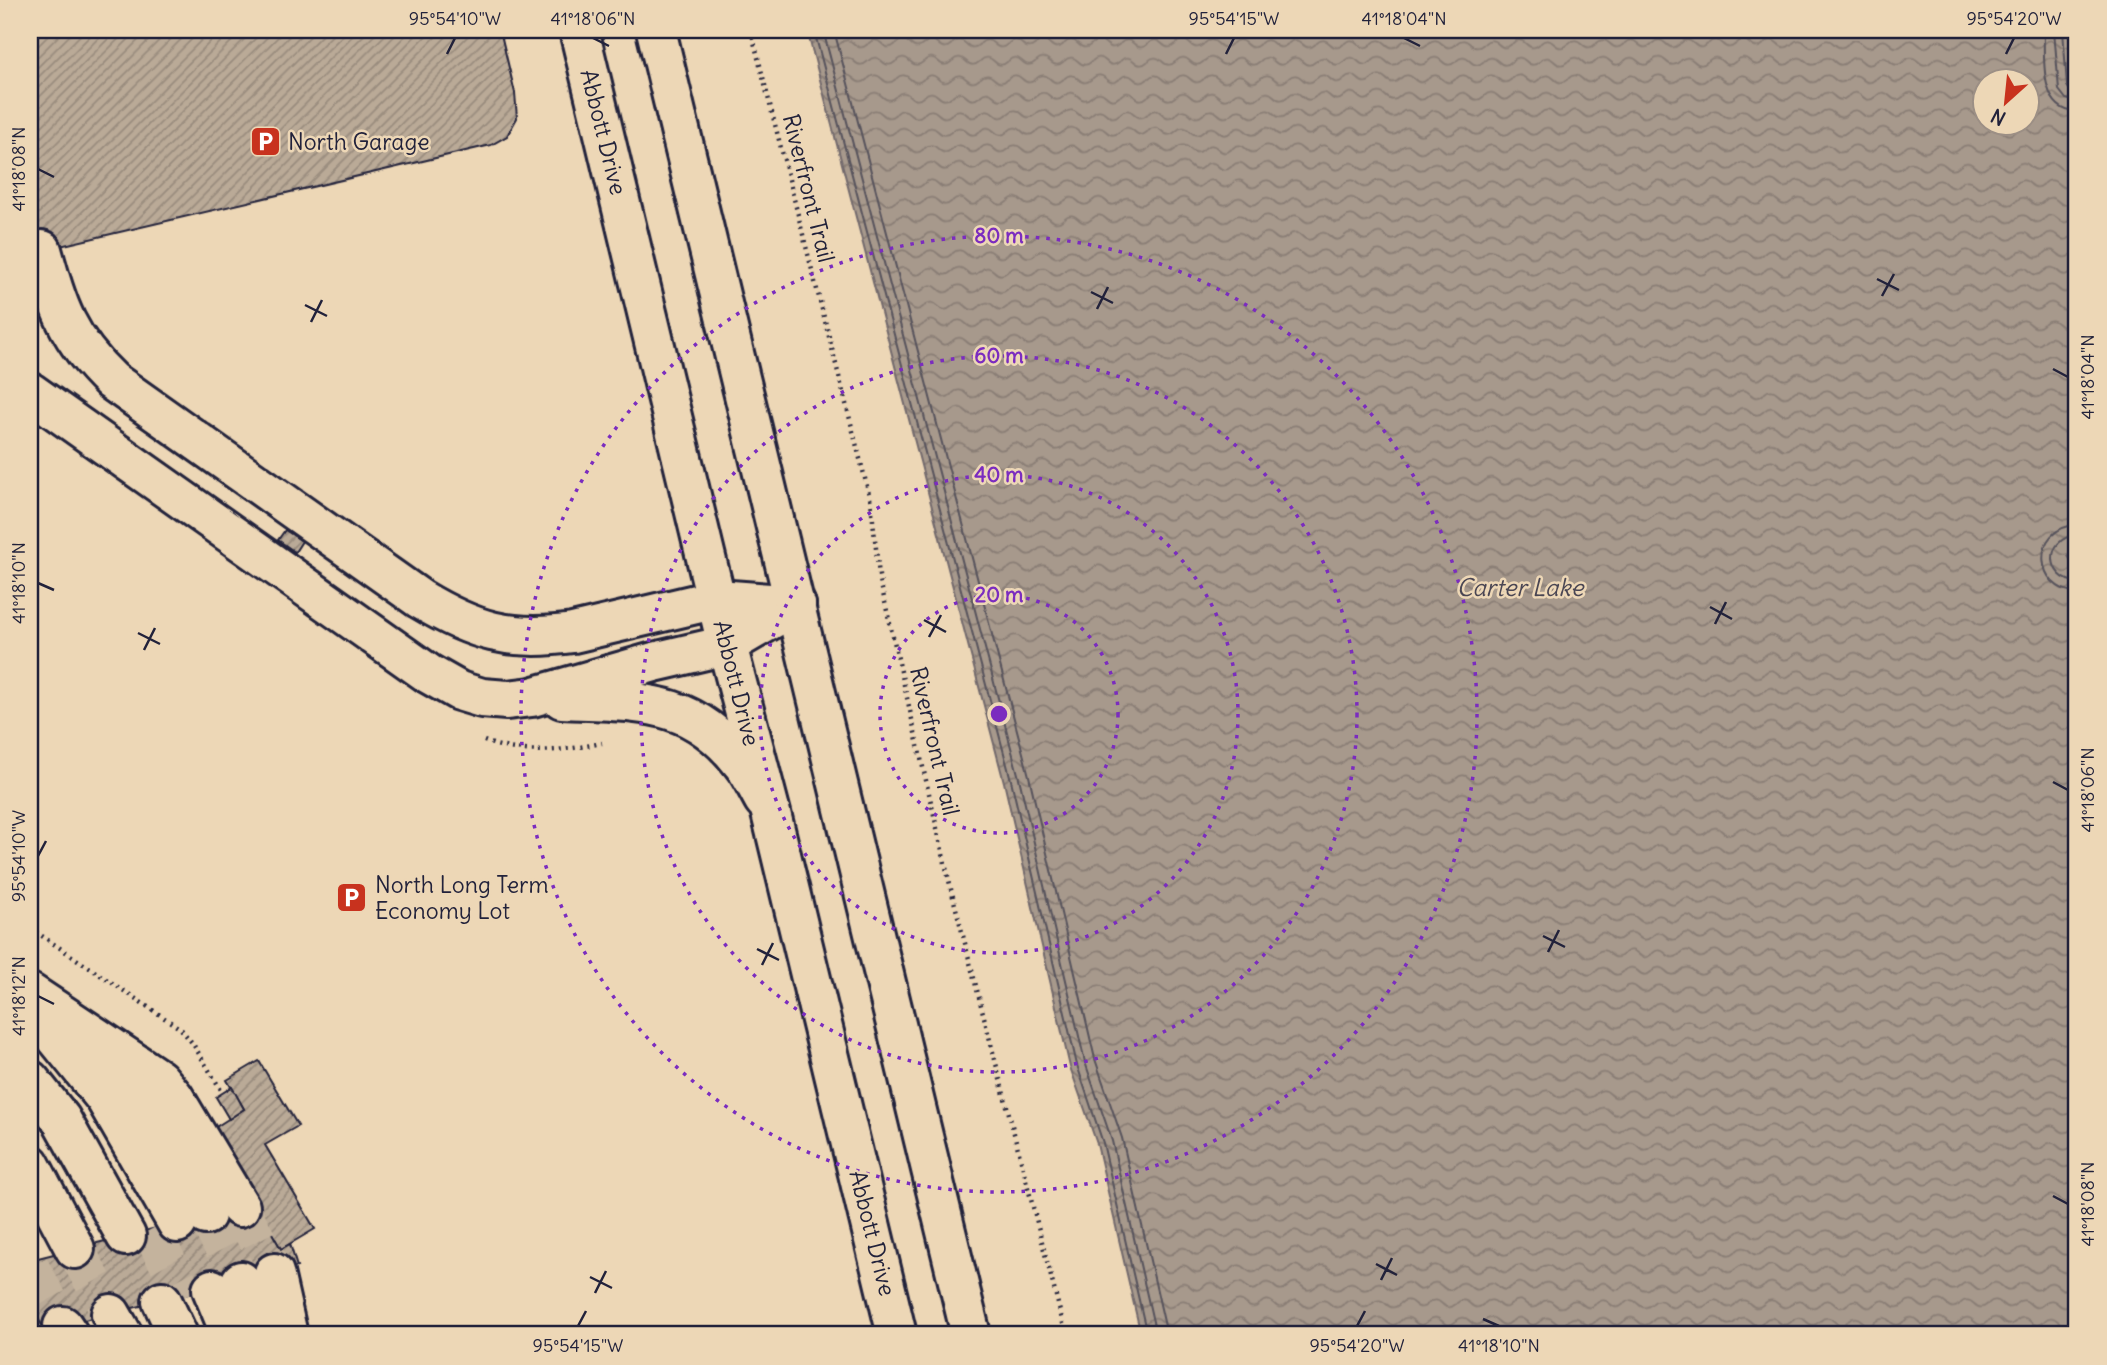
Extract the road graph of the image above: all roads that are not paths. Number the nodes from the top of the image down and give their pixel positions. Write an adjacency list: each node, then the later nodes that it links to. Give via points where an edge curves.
1 (579, 30): 6 (main road, Abbott Drive)
2 (656, 30): 7 (main road)
3 (42, 250): 4 (main road)
4 (42, 296): 6 (main road, via 81,349 112,381 448,616 498,634 551,636)
5 (30, 392): 9 (main road, via 429,674 482,698)
6 (717, 599): 7 (main road); 8 (main road, Abbott Drive)
7 (796, 605): 8 (main road); 25 (main road)
8 (727, 645): 9 (main road); 10 (main road, Abbott Drive)
9 (531, 697): 10 (main road, via 667,707 694,718 743,764)
10 (771, 813): 24 (main road, Abbott Drive)
11 (30, 1009): 17 (main road, via 85,1112); 17 (main road, via 159,1079 174,1097)
12 (30, 1057): 14 (main road)
13 (30, 1080): 14 (main road)
14 (45, 1115): 17 (main road)
15 (30, 1164): 17 (main road)
16 (30, 1218): 17 (main road)
17 (140, 1232)
18 (147, 1311): 19 (main road); 20 (main road); 21 (main road); 22 (main road, via 249,1298); 23 (main road)
19 (178, 1335)
20 (205, 1335)
21 (231, 1335)
22 (259, 1335)
23 (288, 1335)
24 (897, 1335)
25 (971, 1335)

